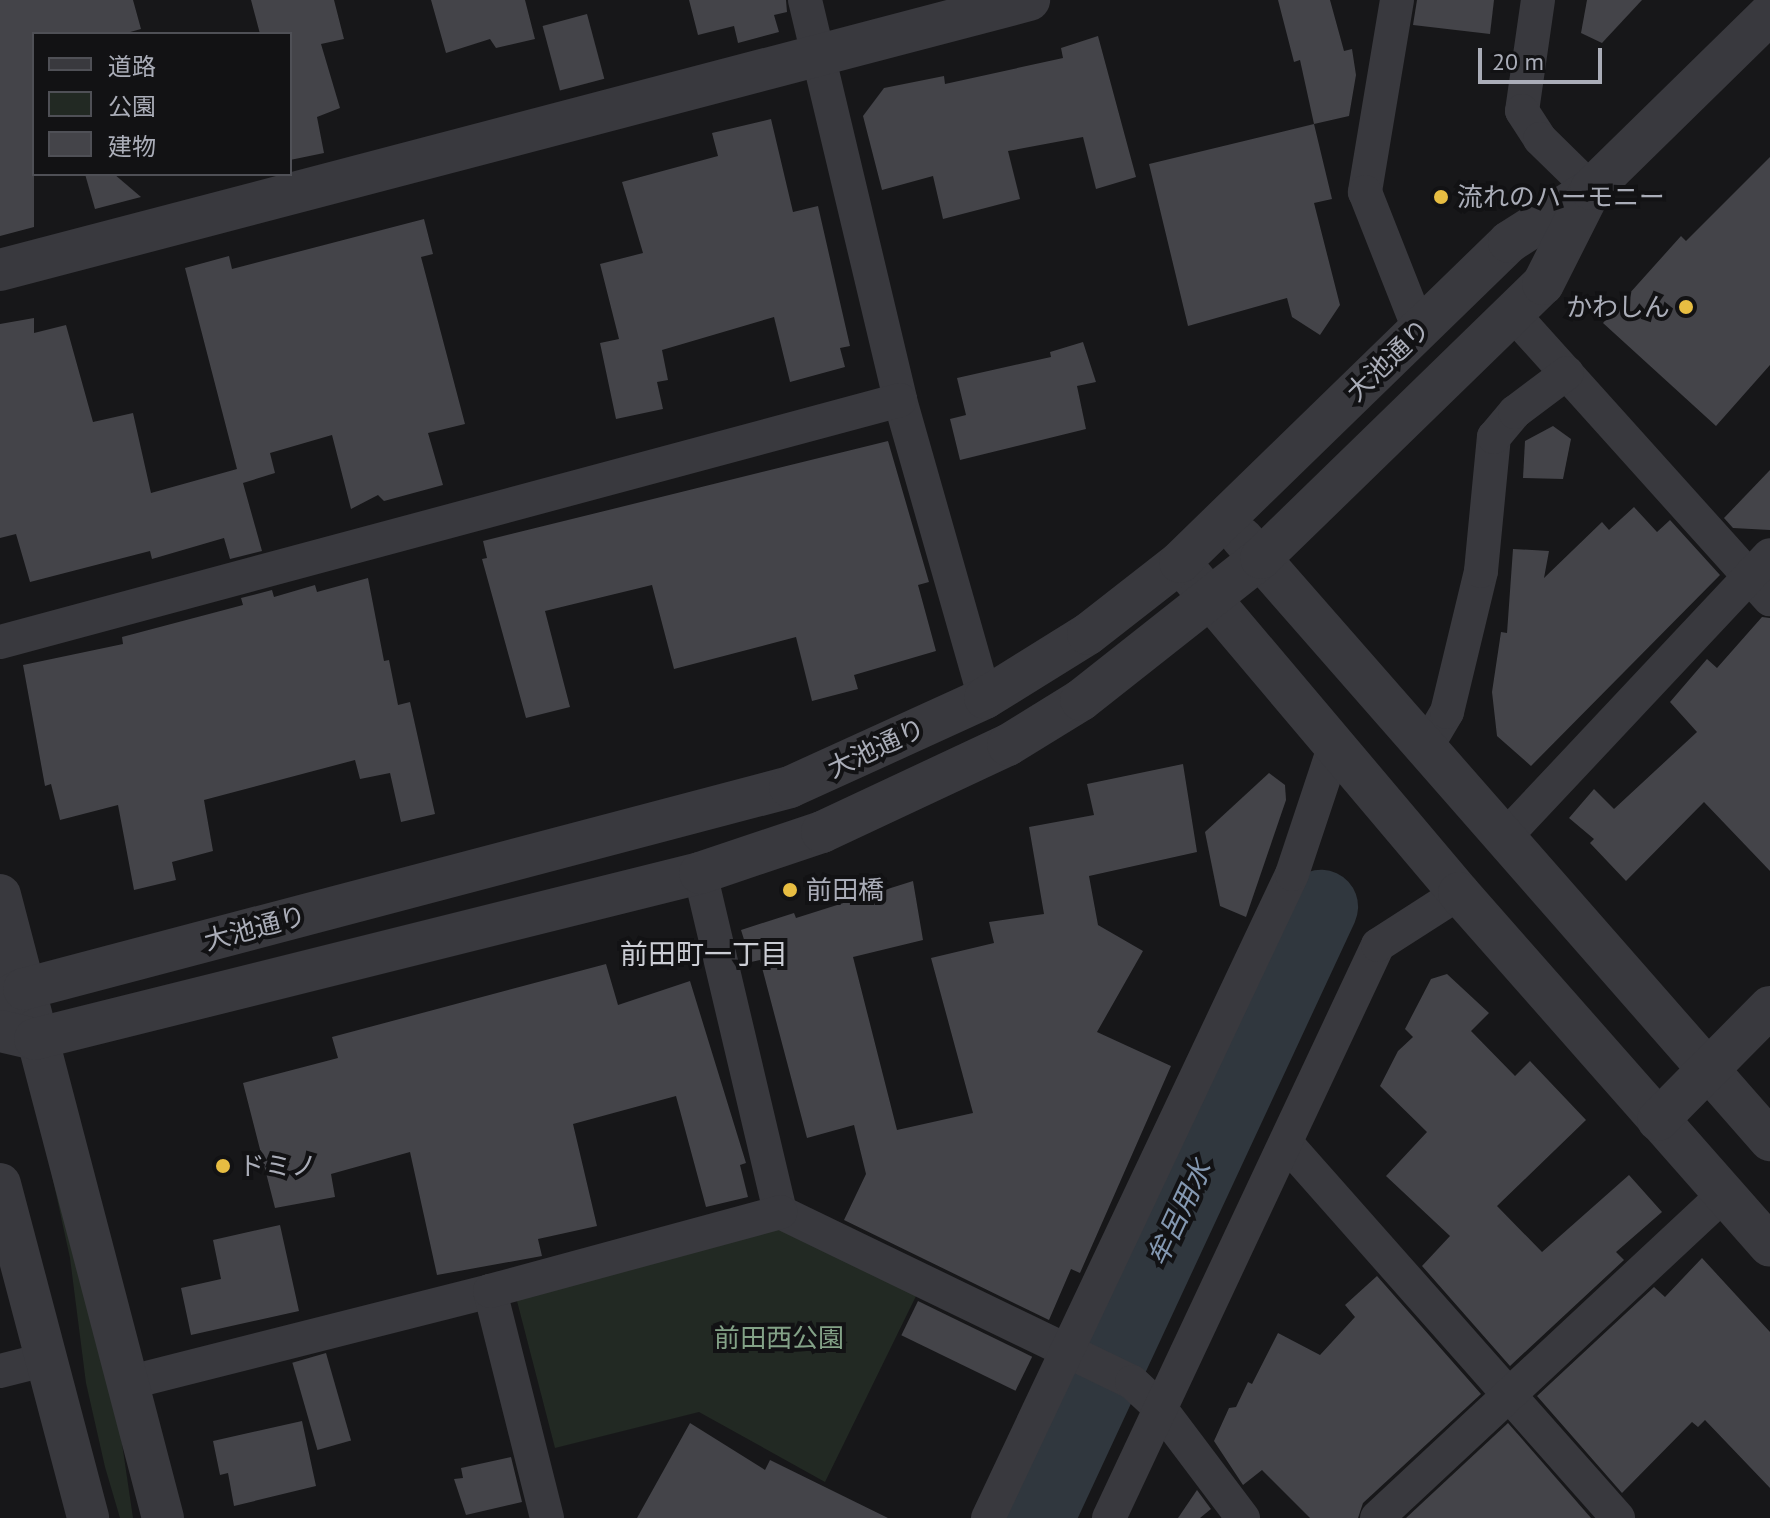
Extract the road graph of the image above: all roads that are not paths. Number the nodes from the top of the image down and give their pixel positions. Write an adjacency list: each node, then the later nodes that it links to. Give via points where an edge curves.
1 (805, 0): 6 (street)
2 (1029, 0): 6 (street)
3 (1397, 0): 10 (street, via 1365,192)
4 (1538, 0): 7 (street, via 1522,111 1540,139)
5 (1770, 14): 7 (street)
6 (818, 52): 8 (street); 12 (street)
7 (1591, 189): 9 (street, 大池通り, via 1543,284); 10 (street, 大池通り, via 1509,242)
8 (0, 270)
9 (1513, 314): 11 (street); 14 (street, 大池通り)
10 (1419, 329): 13 (street, 大池通り)
11 (1567, 373): 16 (street); 21 (street, via 1515,412 1494,437 1481,571 1447,712)
12 (900, 400): 18 (street); 19 (street)
13 (1225, 520): 14 (street); 15 (street, 大池通り)
14 (1261, 558): 17 (street, 大池通り); 21 (street)
15 (1180, 562): 17 (street); 19 (street, 大池通り, via 1088,634)
16 (1763, 577): 22 (street)
17 (1211, 599): 20 (street); 23 (street, 大池通り, via 1081,700 1008,745 822,832)
18 (0, 642)
19 (985, 698): 26 (street, 大池通り, via 790,787)
20 (1336, 742): 24 (street); 38 (street, via 1319,780 1292,874)
21 (1425, 749): 22 (street)
22 (1504, 838): 29 (street)
23 (700, 873): 28 (street, 大池通り); 35 (street)
24 (1459, 893): 30 (street); 32 (street, via 1378,945)
25 (0, 895): 26 (street)
26 (12, 995): 28 (street)
27 (1770, 1007): 29 (street)
28 (18, 1035): 41 (street)
29 (1707, 1072): 30 (street); 31 (street)
30 (1658, 1120): 34 (street)
31 (1770, 1140)
32 (1286, 1143): 42 (street); 43 (street)
33 (0, 1184): 39 (street)
34 (1723, 1195): 36 (street); 42 (street)
35 (780, 1212): 37 (street); 38 (street)
36 (1770, 1246)
37 (490, 1291): 41 (street); 46 (street)
38 (1074, 1352): 43 (street, via 1132,1382); 47 (street)
39 (44, 1360): 40 (street); 44 (street)
40 (0, 1371)
41 (127, 1383): 45 (street)
42 (1510, 1398): 50 (street); 51 (street)
43 (1160, 1408): 48 (street); 49 (street)
44 (88, 1518)
45 (163, 1518)
46 (547, 1518)
47 (988, 1518)
48 (1109, 1518)
49 (1243, 1518)
50 (1377, 1518)
51 (1618, 1518)

